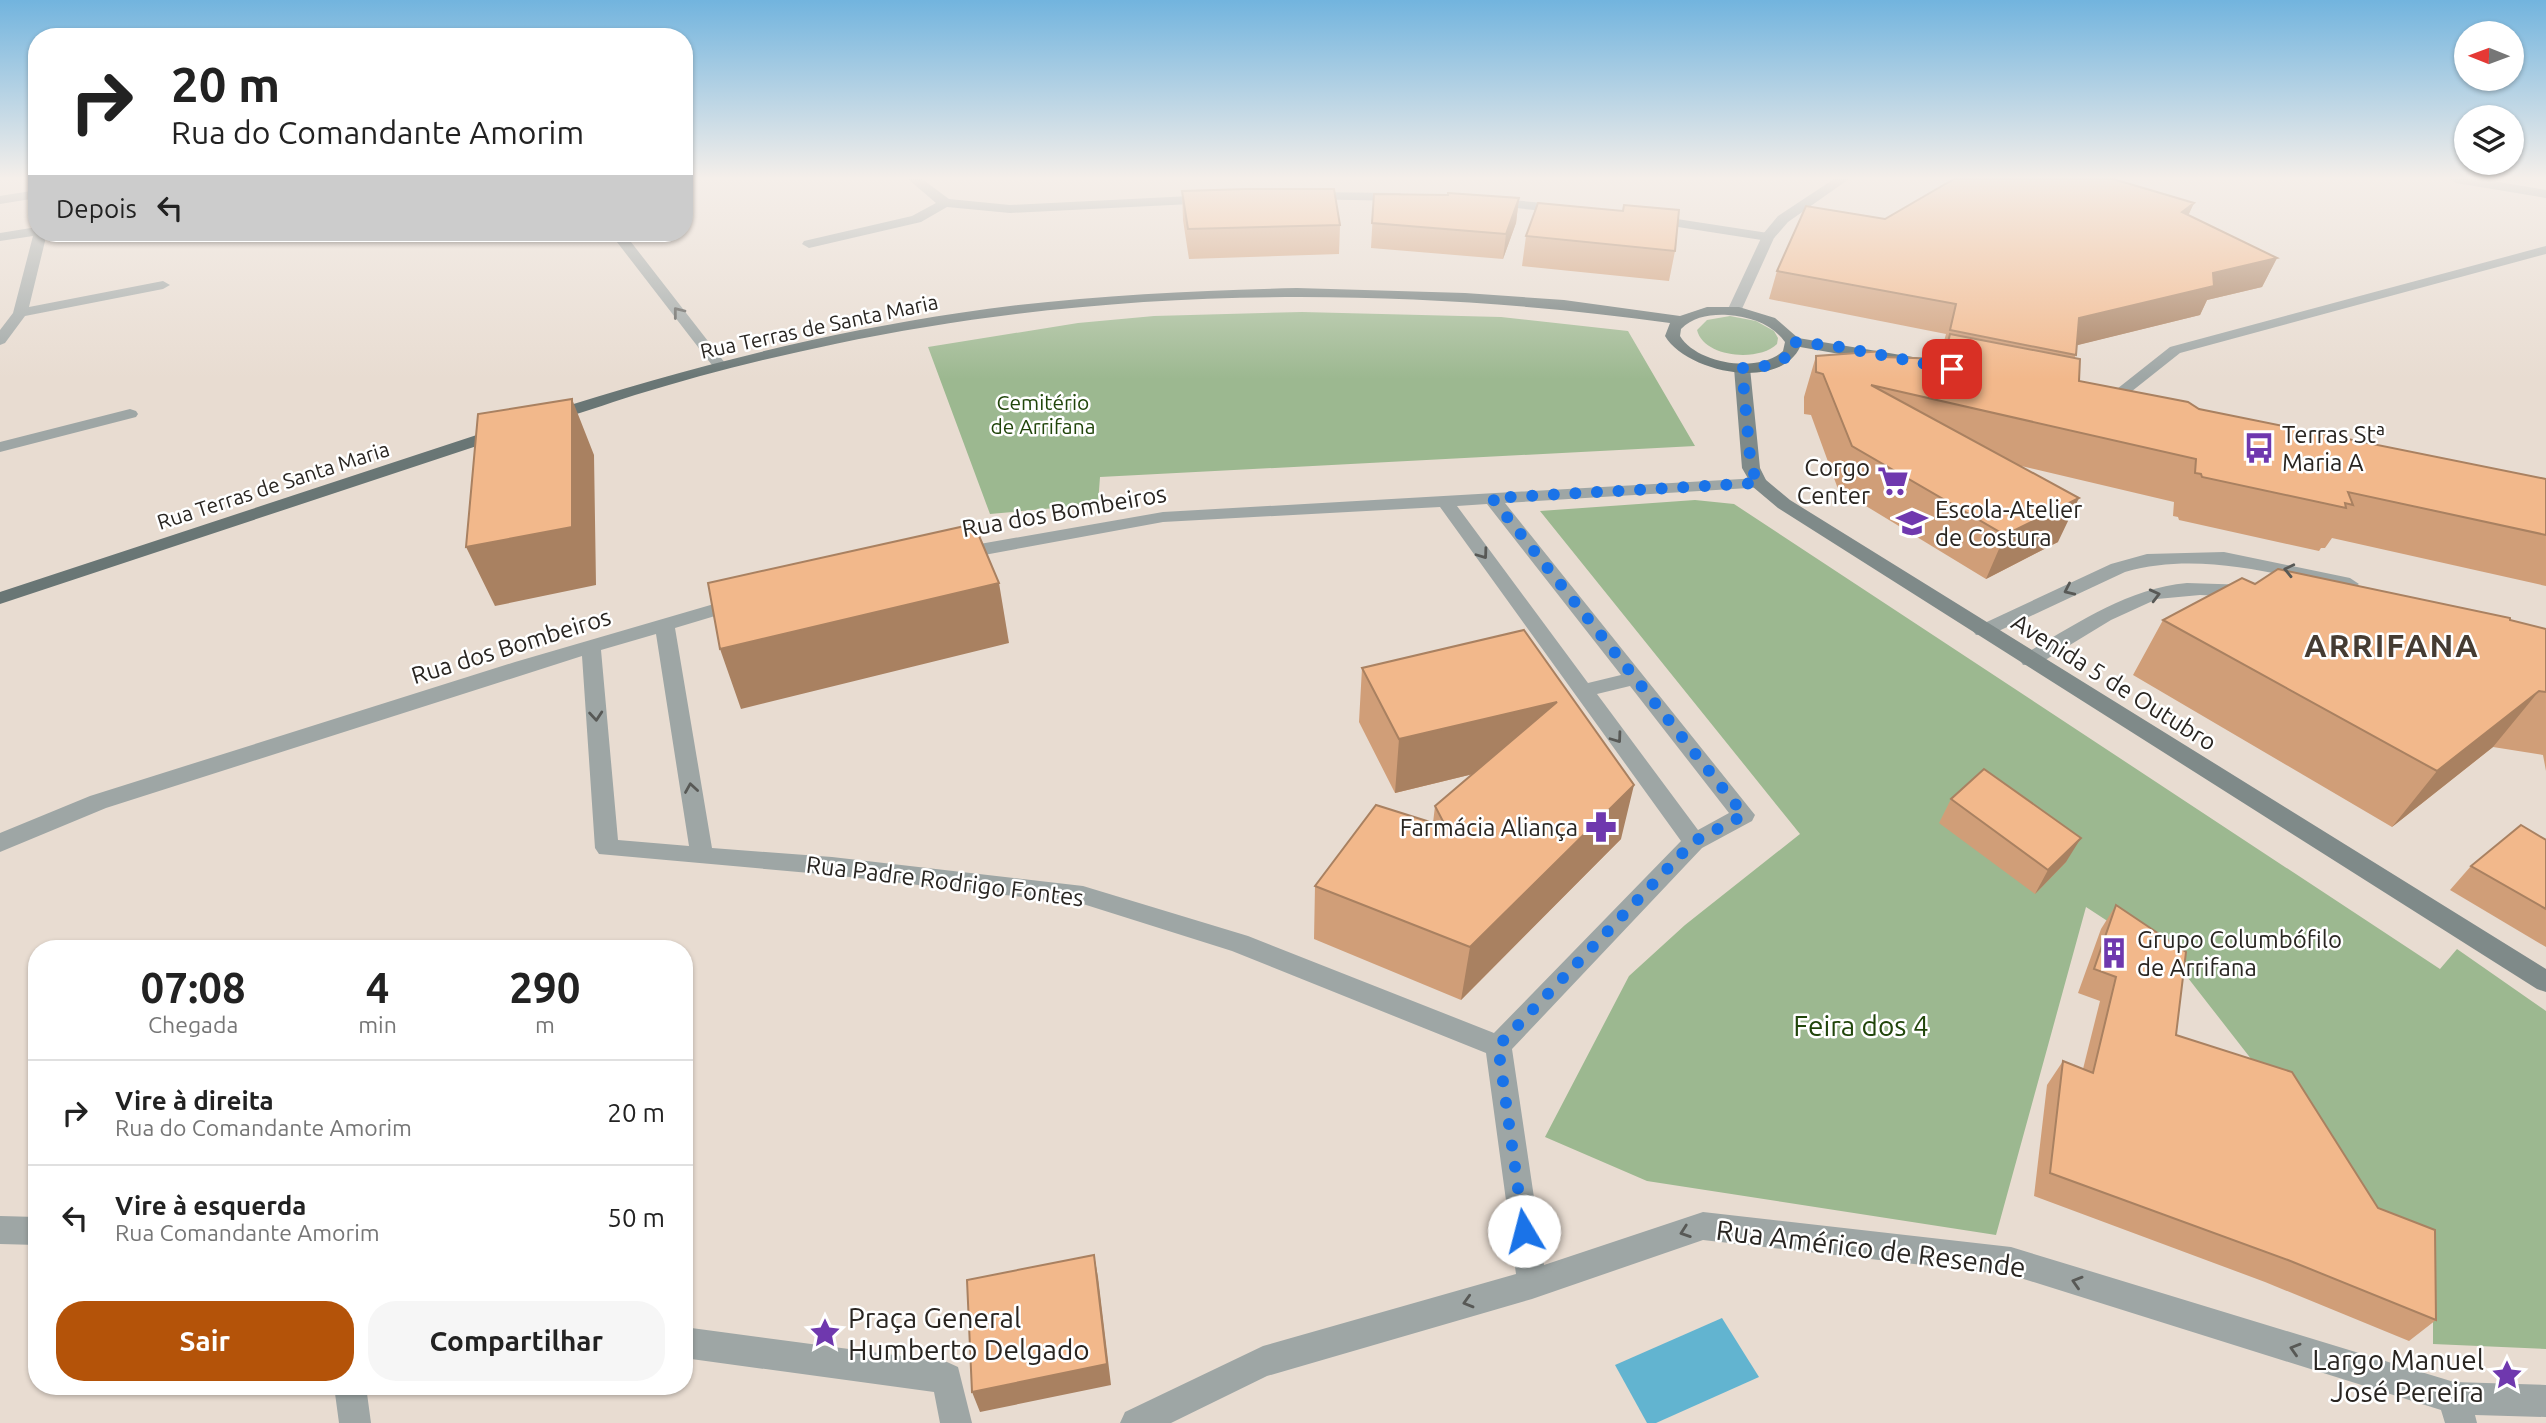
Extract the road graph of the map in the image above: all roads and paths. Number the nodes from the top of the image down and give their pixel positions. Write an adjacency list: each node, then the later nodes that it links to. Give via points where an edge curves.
1 (35, 245): 7 (street)
2 (627, 245): 11 (street, one-way to 2)
3 (1764, 245): 6 (street)
4 (2546, 250): 14 (street, via 2175,350)
5 (163, 285): 7 (street)
6 (1734, 311): 8 (main road, via 1702,311); 10 (main road, via 1780,326)
7 (20, 313): 9 (street)
8 (1679, 320): 11 (main road, Rua Terras de Santa Maria, via 1550,303 1457,297 1196,296 997,312 877,331); 13 (main road, via 1673,336 1678,345 1713,363)
9 (0, 340)
10 (1793, 342): 12 (main road); 13 (main road, via 1793,351 1786,358)
11 (720, 366): 24 (main road, Rua Terras de Santa Maria, via 521,425)
12 (1938, 367)
13 (1742, 368): 18 (main road, via 1751,468)
14 (2105, 399): 15 (main road)
15 (2139, 406)
16 (130, 414): 17 (street)
17 (0, 447)
18 (1759, 483): 19 (street, Rua dos Bombeiros); 27 (main road, Avenida 5 de Outubro, via 1784,504)
19 (1492, 498): 20 (street, Rua dos Bombeiros); 30 (street)
20 (1443, 499): 21 (street, Rua dos Bombeiros, via 1163,517); 31 (street, one-way to 31)
21 (937, 557)
22 (2369, 589): 27 (street, one-way to 27, via 2224,558 2147,560 2118,568)
23 (2270, 595): 29 (street, one-way to 23, via 2152,595 2211,589)
24 (0, 598)
25 (754, 598): 26 (street, Rua dos Bombeiros)
26 (665, 626): 28 (street, Rua dos Bombeiros); 34 (street, one-way to 26)
27 (1983, 631): 29 (main road, Avenida 5 de Outubro)
28 (591, 648): 33 (street, Rua dos Bombeiros, via 98,802); 34 (street, Rua Padre Rodrigo Fontes, one-way to 34, via 607,848)
29 (2030, 660): 35 (main road, Avenida 5 de Outubro)
30 (1635, 678): 31 (street); 32 (street, via 1744,815)
31 (1583, 691): 32 (street, one-way to 32)
32 (1693, 842): 36 (street)
33 (0, 843)
34 (702, 855): 36 (street, Rua Padre Rodrigo Fontes, via 1083,895 1239,943)
35 (2546, 982)
36 (1498, 1046): 39 (street)
37 (0, 1230): 38 (street)
38 (28, 1231)
39 (1532, 1284): 43 (street, Rua Américo de Resende, one-way to 39, via 2011,1261 1703,1226); 46 (street, Rua Américo de Resende, one-way to 46, via 1263,1362)
40 (693, 1343): 45 (street, via 947,1378)
41 (351, 1395): 44 (street)
42 (2546, 1401): 43 (street)
43 (2458, 1410)
44 (355, 1423)
45 (956, 1423)
46 (1136, 1423)

